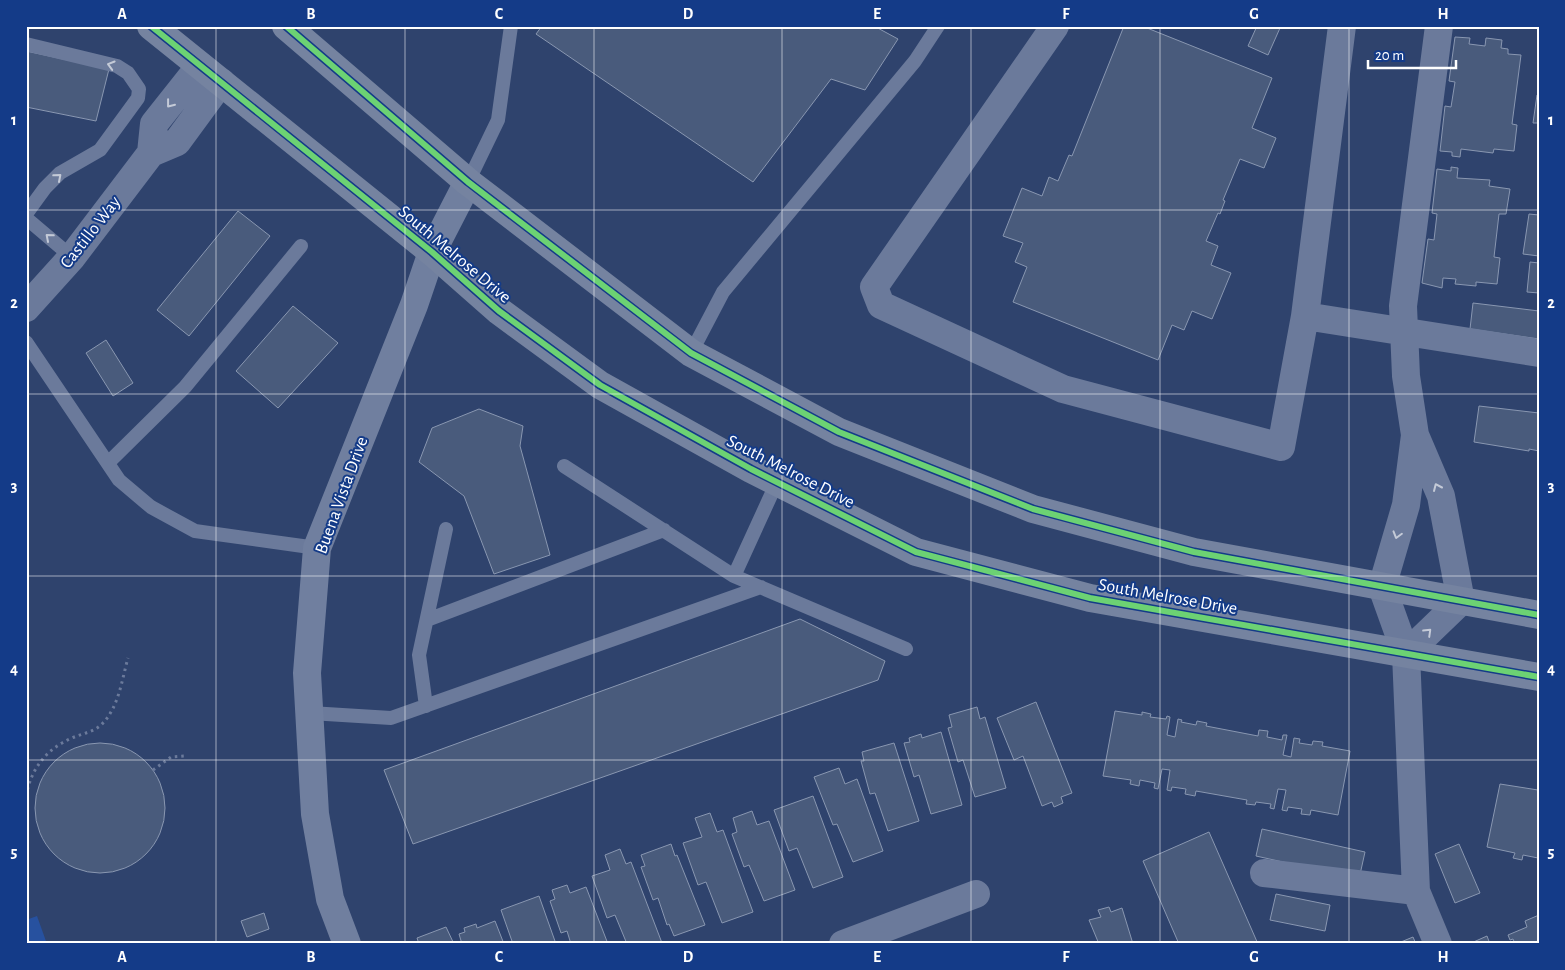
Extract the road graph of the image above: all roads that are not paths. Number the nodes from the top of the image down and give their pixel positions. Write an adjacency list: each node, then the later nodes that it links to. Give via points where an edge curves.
1 (151, 26): 9 (main road, South Melrose Drive)
2 (286, 26): 10 (main road)
3 (511, 26): 10 (lane, via 498,120)
4 (938, 26): 20 (lane, via 915,61 723,292)
5 (1055, 26): 17 (street, via 874,287 882,305 1063,389 1281,447)
6 (1342, 26): 17 (street)
7 (1439, 26): 18 (street, via 1403,306)
8 (26, 44): 11 (lane, one-way to 8, via 60,173 100,150 138,98 139,88 128,73 117,66)
9 (210, 74): 14 (main road, South Melrose Drive); 15 (street, Castillo Way, via 154,124 151,153)
10 (468, 182): 14 (street, Buena Vista Drive); 20 (main road)
11 (26, 214)
12 (26, 218): 15 (lane, one-way to 12)
13 (301, 246): 23 (lane, via 184,387)
14 (432, 252): 25 (main road, South Melrose Drive, via 499,311 600,385); 28 (street, Buena Vista Drive)
15 (72, 257): 16 (street, Castillo Way)
16 (26, 308)
17 (1305, 316): 18 (street)
18 (1404, 332): 21 (street); 22 (street, via 1406,376)
19 (26, 342): 23 (lane)
20 (691, 353): 31 (main road, via 839,432 1033,509 1194,552)
21 (1539, 353)
22 (1415, 435): 31 (street, one-way to 31, via 1406,505); 32 (street, one-way to 22, via 1441,496)
23 (108, 464): 28 (lane, via 119,480 151,507 195,531)
24 (564, 466): 27 (lane)
25 (777, 482): 29 (lane); 36 (main road, South Melrose Drive, via 916,552 1090,598)
26 (446, 529): 34 (lane)
27 (664, 530): 29 (lane); 34 (lane)
28 (317, 548): 39 (street, Buena Vista Drive, via 307,673)
29 (734, 576): 30 (lane)
30 (761, 587): 35 (lane); 38 (lane)
31 (1382, 587): 32 (main road); 36 (street)
32 (1461, 600): 33 (main road); 36 (street, one-way to 32)
33 (1539, 615)
34 (427, 620): 38 (lane, via 419,656)
35 (906, 649)
36 (1406, 654): 37 (main road, South Melrose Drive); 41 (street)
37 (1539, 678)
38 (426, 706): 39 (lane, via 391,718)
39 (310, 713): 43 (street, Buena Vista Drive, via 317,823 330,899)
40 (1264, 874): 41 (street)
41 (1416, 891): 45 (street)
42 (976, 894): 44 (street)
43 (346, 944)
44 (843, 944)
45 (1438, 944)

